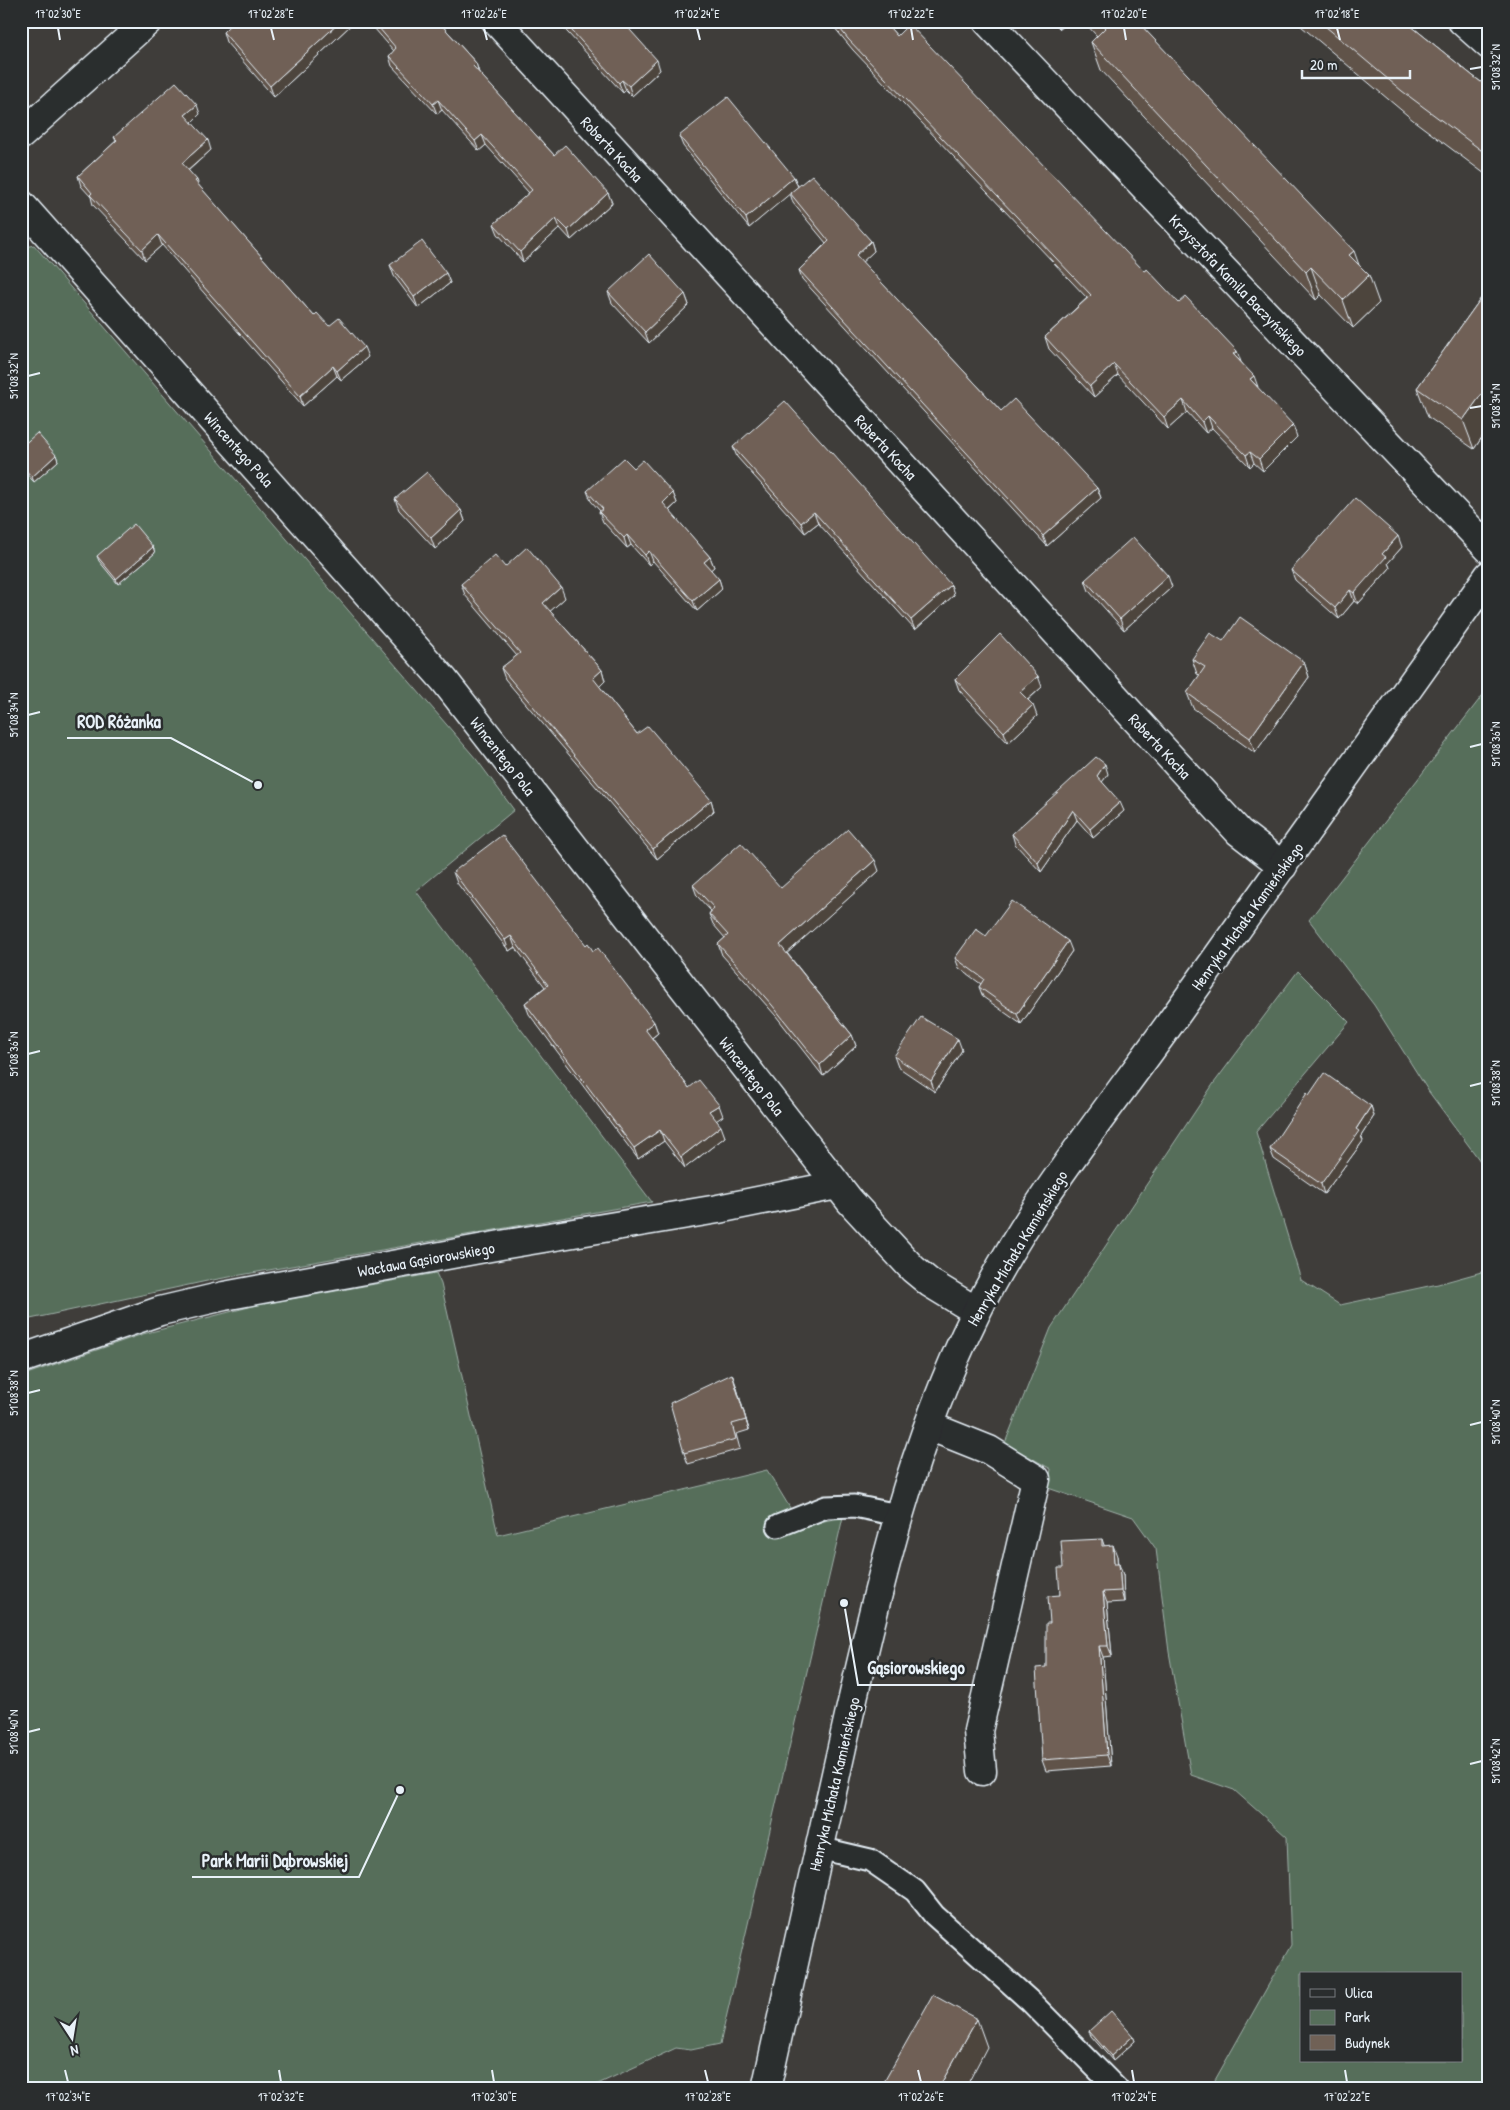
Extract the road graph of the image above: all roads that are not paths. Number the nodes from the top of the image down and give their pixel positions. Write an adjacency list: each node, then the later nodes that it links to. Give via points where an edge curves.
1 (148, 21): 6 (street)
2 (496, 21): 10 (street, Roberta Kocha, via 1239,832)
3 (987, 21): 8 (street, Krzysztofa Kamila Baczyńskiego)
4 (1462, 21): 5 (street)
5 (1489, 45)
6 (21, 135)
7 (21, 204): 11 (street, Wincentego Pola, via 444,680)
8 (1489, 549)
9 (1489, 575): 10 (street, Henryka Michała Kamieńskiego)
10 (1283, 866): 12 (street, Henryka Michała Kamieńskiego, via 1065,1166)
11 (838, 1185): 12 (street, Wincentego Pola, via 913,1269); 13 (street, Wacława Gąsiorowskiego, via 224,1296 160,1311)
12 (976, 1311): 14 (street, Henryka Michała Kamieńskiego)
13 (21, 1359)
14 (929, 1426): 15 (street, Henryka Michała Kamieńskiego); 17 (street, via 989,1450 1036,1479 978,1731)
15 (898, 1515): 16 (lane, via 854,1506 826,1507); 18 (street, Henryka Michała Kamieńskiego)
16 (778, 1526)
17 (982, 1771)
18 (820, 1848): 19 (street, Henryka Michała Kamieńskiego); 20 (lane, via 870,1860 915,1891 934,1915 1031,2002)
19 (766, 2089)
20 (1117, 2089)

